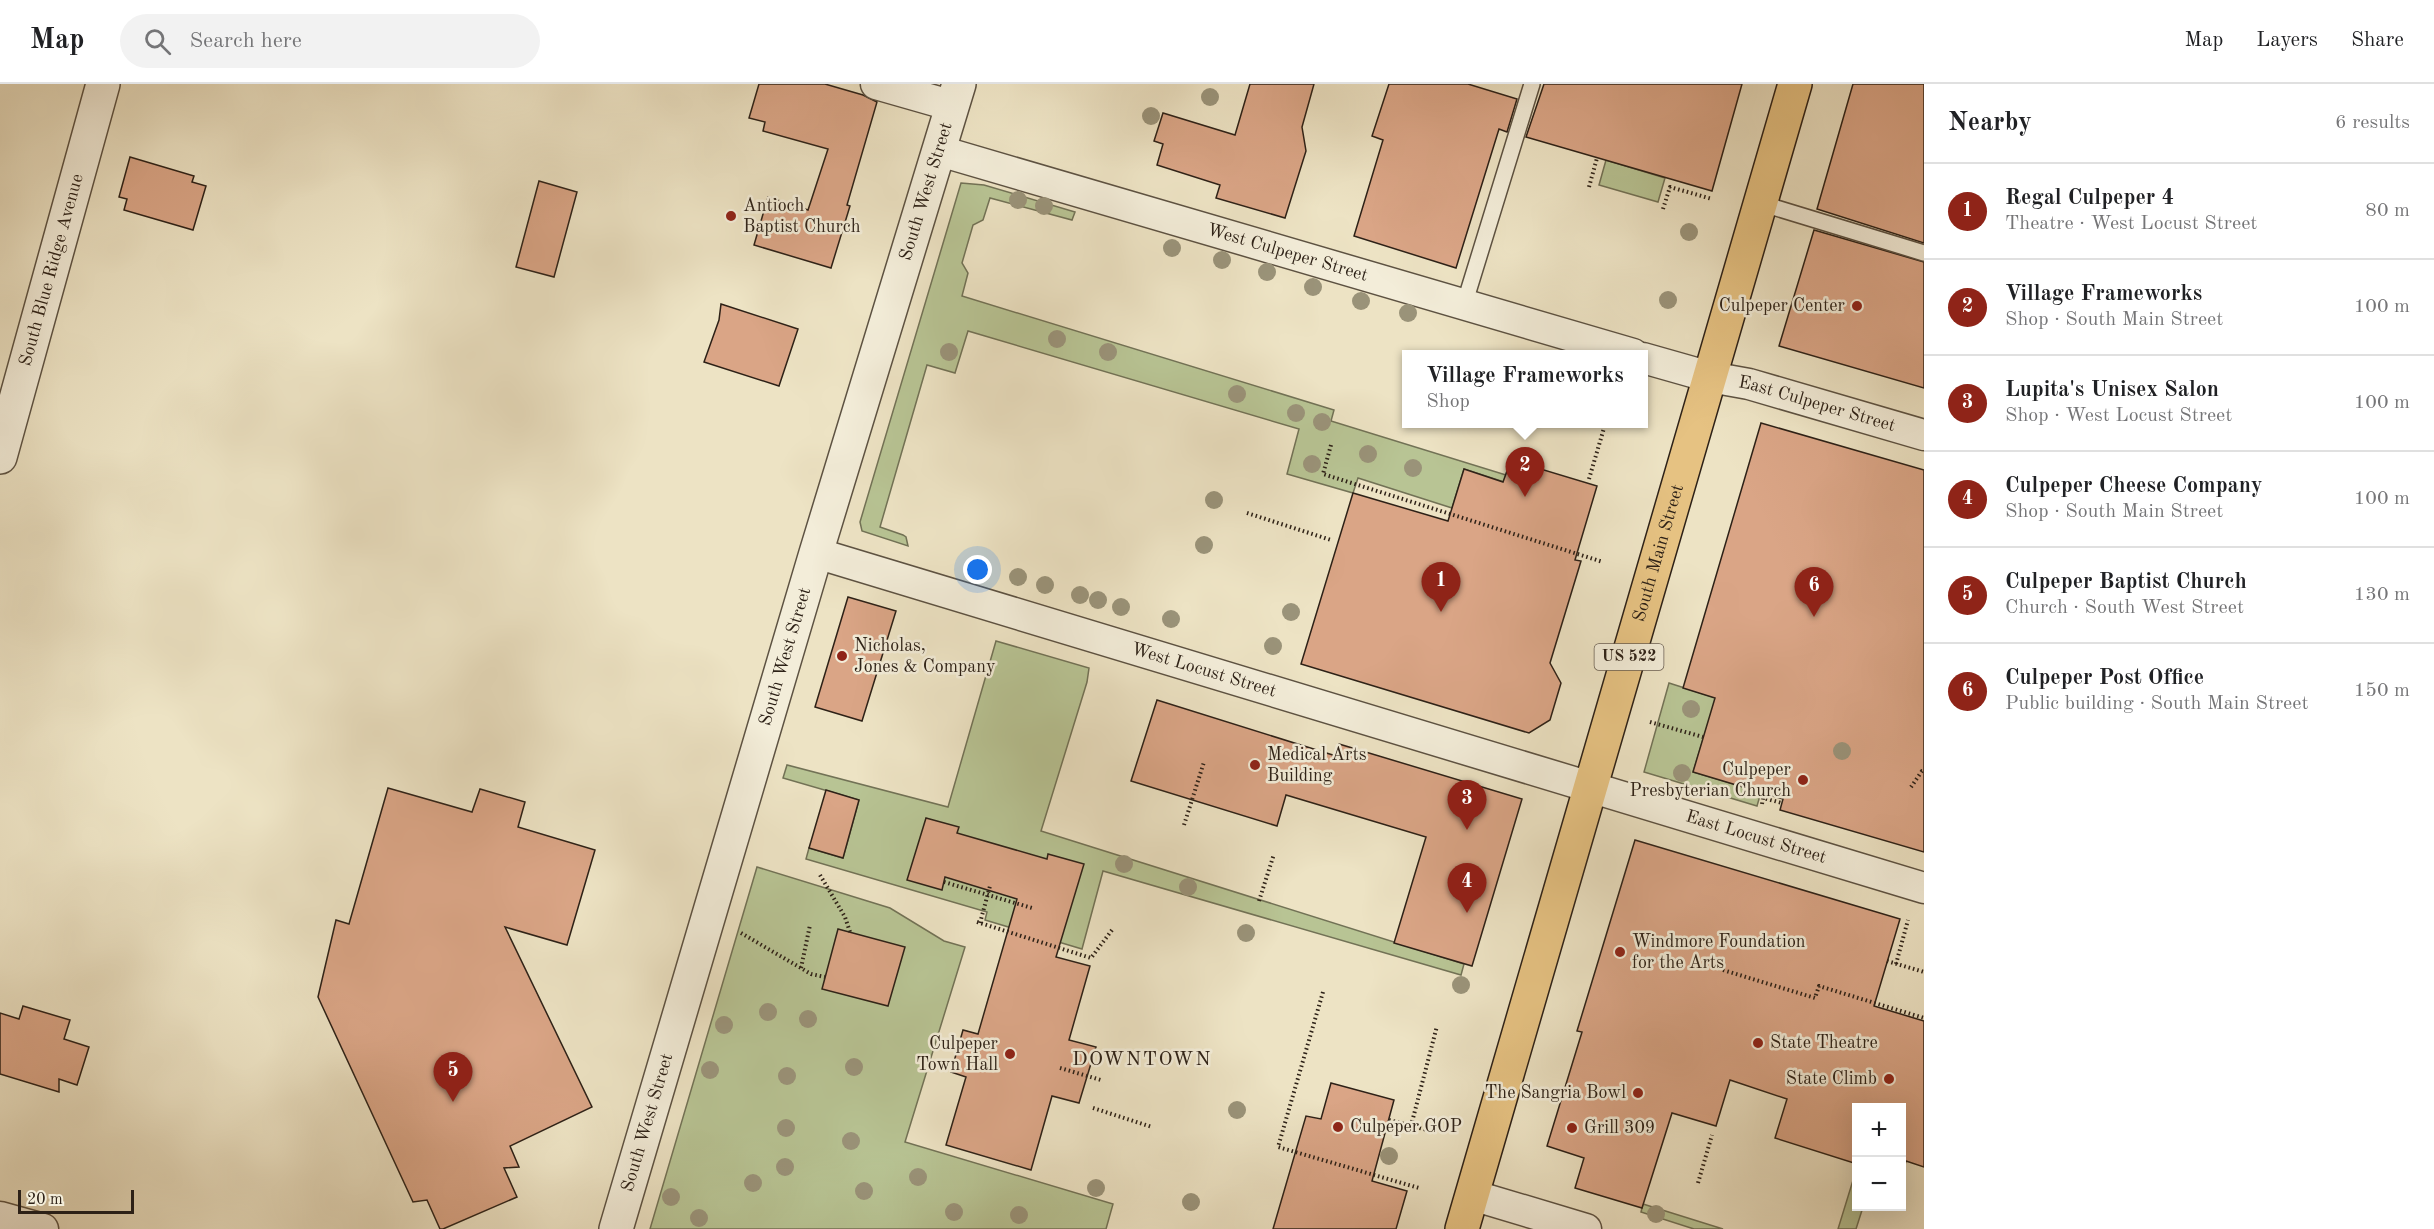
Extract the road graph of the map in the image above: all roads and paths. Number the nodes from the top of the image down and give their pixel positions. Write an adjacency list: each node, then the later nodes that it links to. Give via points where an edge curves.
1 (103, 84): 20 (street, South Blue Ridge Avenue)
2 (876, 84): 5 (street)
3 (1795, 84): 10 (main road, South Main Street / US 522)
4 (1526, 85): 13 (lane)
5 (956, 95): 6 (street, South West Street)
6 (940, 151): 13 (street, West Culpeper Street); 24 (street, South West Street)
7 (1597, 158): 8 (path)
8 (1589, 187)
9 (1712, 199): 11 (path, via 1670,187)
10 (1760, 203): 12 (lane); 16 (main road, South Main Street / US 522)
11 (1663, 209)
12 (1924, 253)
13 (1464, 305): 14 (street, West Culpeper Street)
14 (1619, 350)
15 (1648, 359): 16 (street)
16 (1710, 377): 18 (street, East Culpeper Street, via 1749,384); 31 (main road, South Main Street / US 522)
17 (1604, 428): 21 (path)
18 (1924, 435)
19 (1331, 445): 25 (path, via 1323,474)
20 (0, 457)
21 (1589, 479)
22 (1247, 513): 23 (path)
23 (1331, 540)
24 (816, 553): 31 (street, West Locust Street); 67 (street, South West Street)
25 (1603, 562)
26 (1650, 722): 27 (path)
27 (1703, 737)
28 (1204, 762): 32 (path)
29 (1924, 771): 30 (path)
30 (1911, 787)
31 (1590, 788): 38 (street, East Locust Street); 64 (main road, South Main Street / US 522)
32 (1184, 825)
33 (1274, 854): 39 (path)
34 (820, 875): 43 (path)
35 (944, 882): 37 (path)
36 (990, 886): 37 (path)
37 (988, 895): 40 (path); 42 (path, via 978,922 1090,958)
38 (1917, 899): 46 (path)
39 (1259, 901)
40 (1032, 908)
41 (810, 925): 47 (path)
42 (1112, 930)
43 (850, 932)
44 (747, 934): 47 (path)
45 (1887, 961): 46 (path)
46 (1896, 964): 49 (path)
47 (801, 968): 50 (path)
48 (1723, 969): 52 (path, via 1815,998 1819,986)
49 (1924, 972)
50 (825, 977)
51 (1323, 992): 63 (path, via 1278,1147)
52 (1924, 1018)
53 (1437, 1026): 58 (path)
54 (1060, 1068): 55 (path)
55 (1101, 1080)
56 (1093, 1108): 59 (path)
57 (1389, 1120): 58 (path)
58 (1411, 1126): 60 (path)
59 (1152, 1127)
60 (1435, 1132)
61 (1712, 1135): 62 (path)
62 (1698, 1183)
63 (1419, 1188)
64 (1472, 1195): 68 (main road, South Main Street / US 522); 69 (street)
65 (0, 1217): 66 (street)
66 (43, 1229)
67 (616, 1229)
68 (1462, 1229)
69 (1586, 1229)

